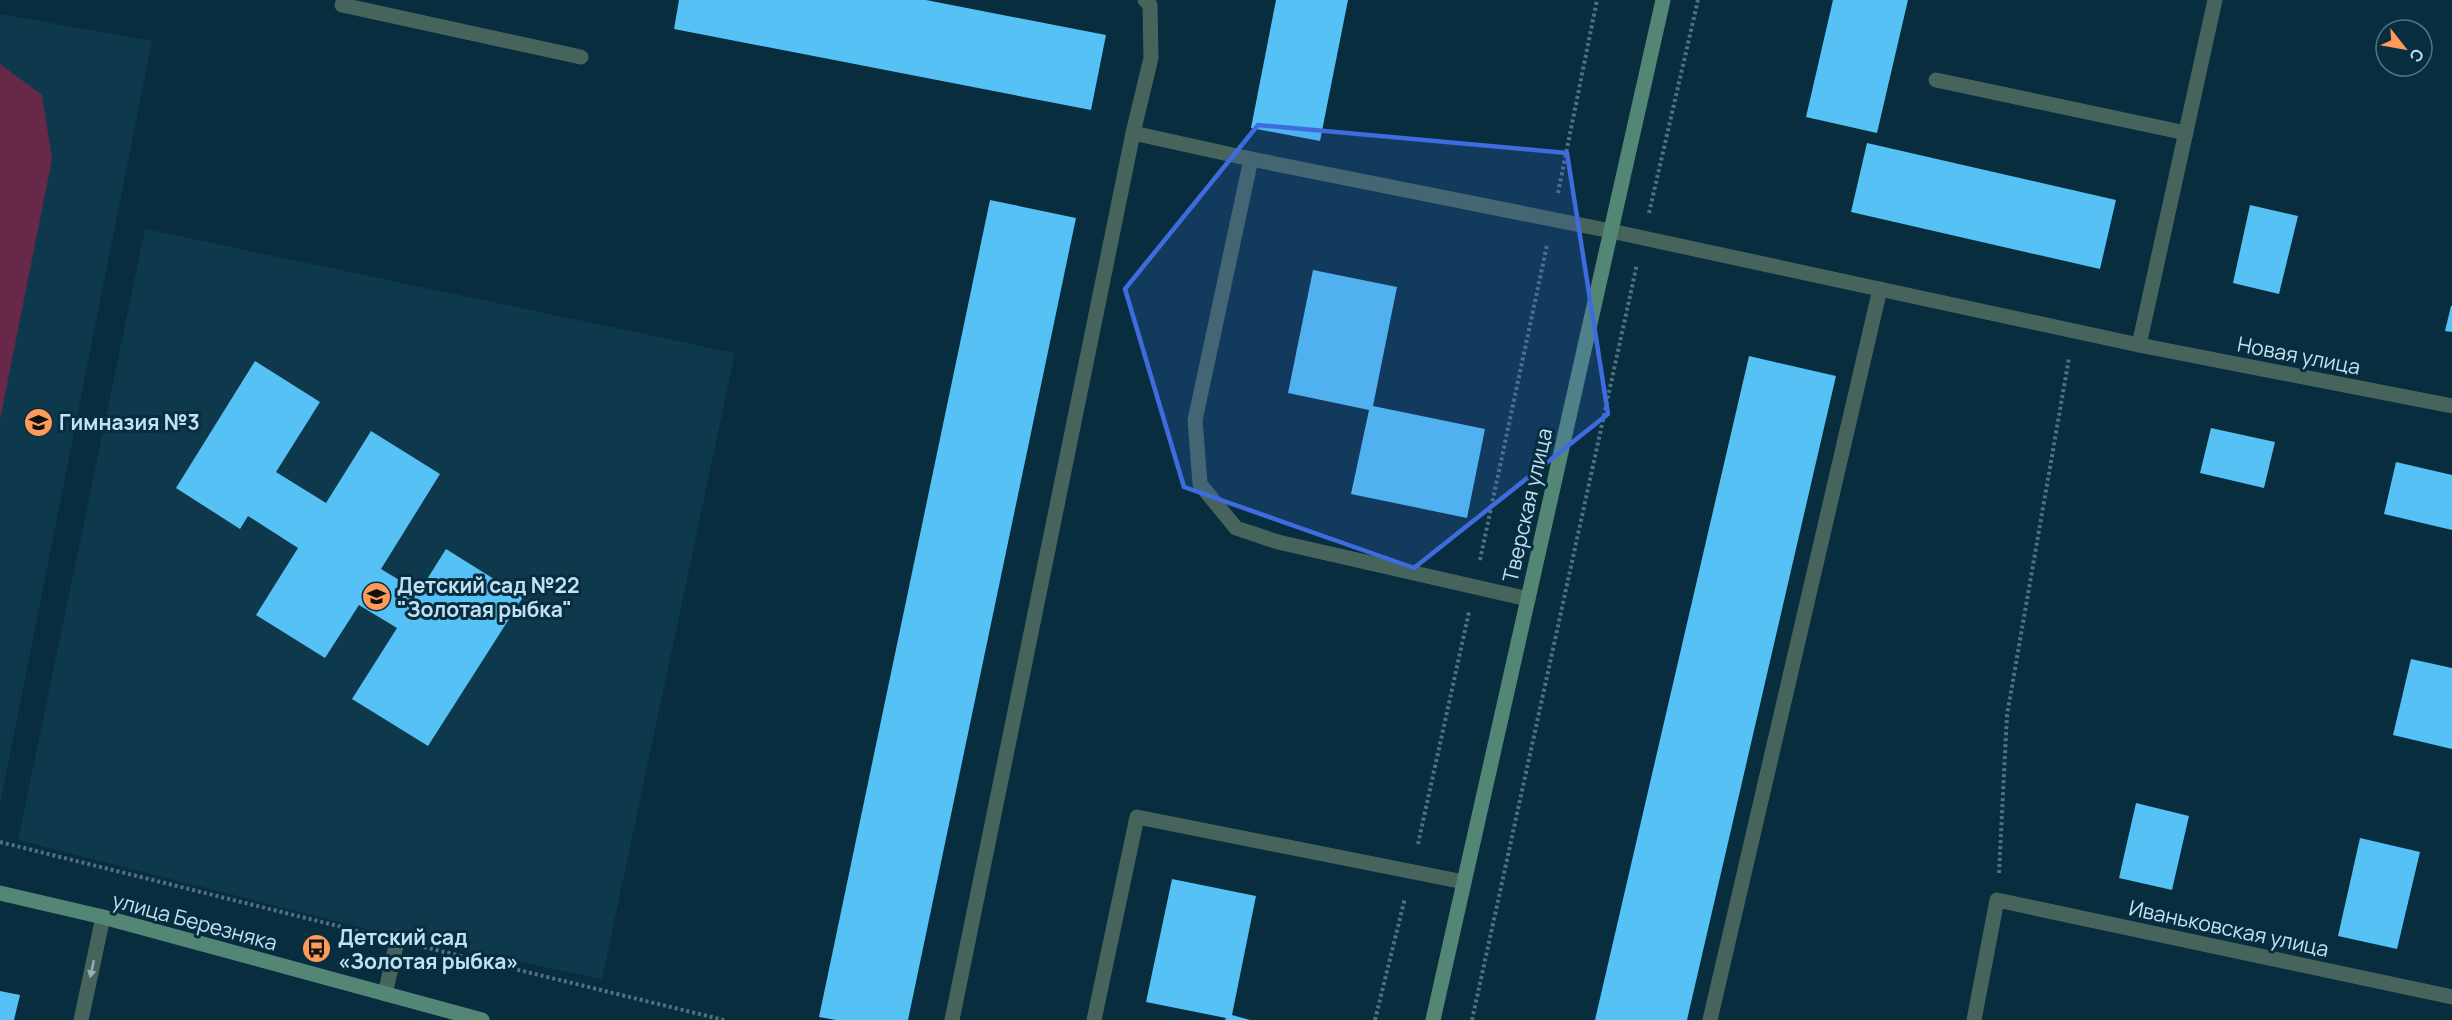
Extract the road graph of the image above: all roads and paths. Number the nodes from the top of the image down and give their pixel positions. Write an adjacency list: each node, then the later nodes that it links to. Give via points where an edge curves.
1 (344, 0): 7 (street, via 342,5)
2 (1144, 0): 9 (street, via 1150,5 1151,58)
3 (1597, 0): 12 (path)
4 (1663, 0): 13 (main road, Тверская улица)
5 (1698, 0): 14 (path)
6 (2215, 0): 10 (street)
7 (581, 57)
8 (1936, 80): 10 (street)
9 (1133, 133): 11 (street, Новая улица); 33 (street)
10 (2186, 133): 17 (street)
11 (1251, 159): 12 (street, Новая улица); 19 (street, via 1195,420 1200,484 1236,528 1278,542)
12 (1553, 220): 13 (street, Новая улица); 19 (path)
13 (1611, 231): 14 (street, Новая улица); 20 (main road, Тверская улица)
14 (1643, 238): 15 (street, Новая улица); 37 (path)
15 (1880, 289): 16 (street, Новая улица); 38 (street)
16 (2074, 331): 17 (street, Новая улица); 25 (path, via 2007,715)
17 (2139, 345): 18 (street, Новая улица)
18 (2452, 406)
19 (1475, 586): 20 (street); 22 (path)
20 (1527, 599): 23 (main road, Тверская улица)
21 (0, 842): 27 (path)
22 (1412, 872): 23 (street); 34 (street, via 1137,817); 35 (path)
23 (1464, 882): 36 (main road, Тверская улица)
24 (0, 893): 26 (main road, улица Березняка)
25 (1997, 900): 29 (street, Иваньковская улица); 39 (street)
26 (103, 917): 28 (main road, улица Березняка); 30 (street, one-way to 30)
27 (398, 938): 28 (street); 32 (path)
28 (385, 994): 31 (main road, улица Березняка)
29 (2452, 997)
30 (81, 1020)
31 (482, 1020)
32 (724, 1020)
33 (952, 1020)
34 (1094, 1020)
35 (1375, 1020)
36 (1433, 1020)
37 (1472, 1020)
38 (1710, 1020)
39 (1974, 1020)

